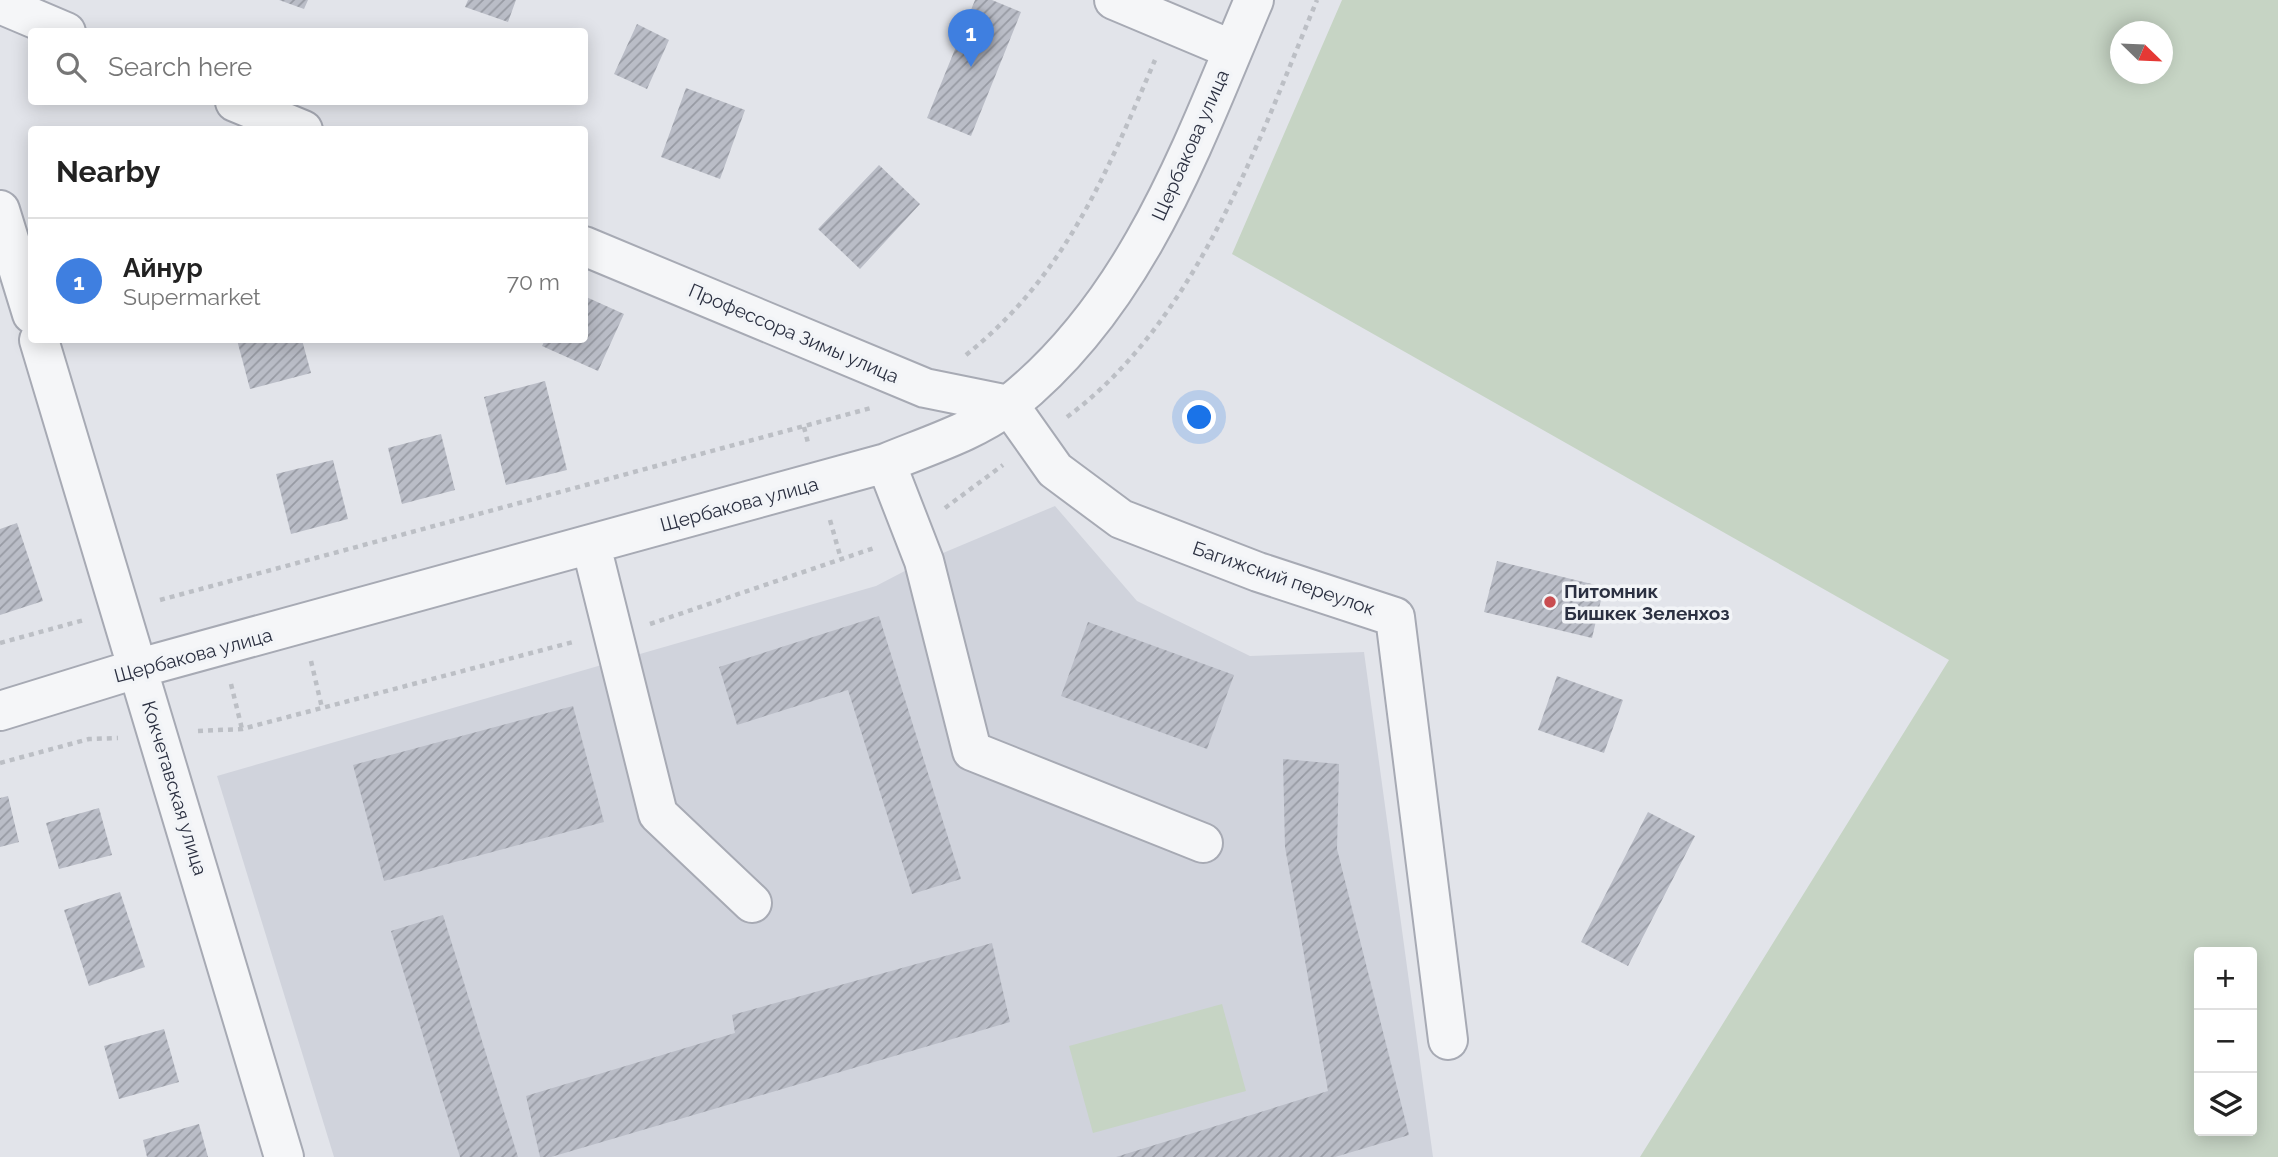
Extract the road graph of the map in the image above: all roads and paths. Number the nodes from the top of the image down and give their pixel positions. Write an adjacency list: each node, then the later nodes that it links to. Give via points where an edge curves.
1 (1114, 0): 5 (street)
2 (1254, 0): 7 (street, Щербакова улица)
3 (1317, 0): 16 (path, via 1261,134 1199,264 1150,334 1095,396)
4 (0, 4): 6 (street)
5 (1170, 23): 7 (street); 14 (path, via 1108,171 1063,252 976,347)
6 (57, 28)
7 (1233, 50): 15 (street, Щербакова улица, via 1134,263 1093,322)
8 (242, 105): 9 (street)
9 (293, 126)
10 (0, 210): 12 (street)
11 (588, 248): 14 (street, Профессора Зимы улица)
12 (28, 301)
13 (40, 343): 26 (street, Кокчетавская улица)
14 (925, 388): 15 (street, Профессора Зимы улица); 17 (path)
15 (1009, 405): 20 (street, Щербакова улица, via 954,435); 41 (street, Багижский переулок, via 1055,470 1121,519 1258,572 1395,617)
16 (1059, 423)
17 (804, 427): 18 (path); 26 (path)
18 (810, 449)
19 (1009, 460): 21 (path)
20 (886, 463): 23 (street, Щербакова улица); 39 (street, via 924,561 972,751)
21 (942, 510)
22 (828, 513): 25 (path)
23 (591, 545): 31 (street, Щербакова улица); 40 (street, via 659,814)
24 (884, 545): 25 (path)
25 (841, 559): 27 (path)
26 (121, 610): 29 (path); 31 (street, Кокчетавская улица)
27 (639, 627)
28 (576, 641): 33 (path)
29 (0, 643)
30 (309, 653): 33 (path)
31 (139, 668): 34 (street, Щербакова улица); 42 (street, Кокчетавская улица)
32 (228, 672): 35 (path)
33 (322, 708): 35 (path)
34 (0, 711)
35 (242, 729): 36 (path)
36 (195, 732)
37 (127, 738): 38 (path, via 89,739)
38 (0, 763)
39 (1203, 843)
40 (752, 903)
41 (1448, 1040)
42 (284, 1157)

